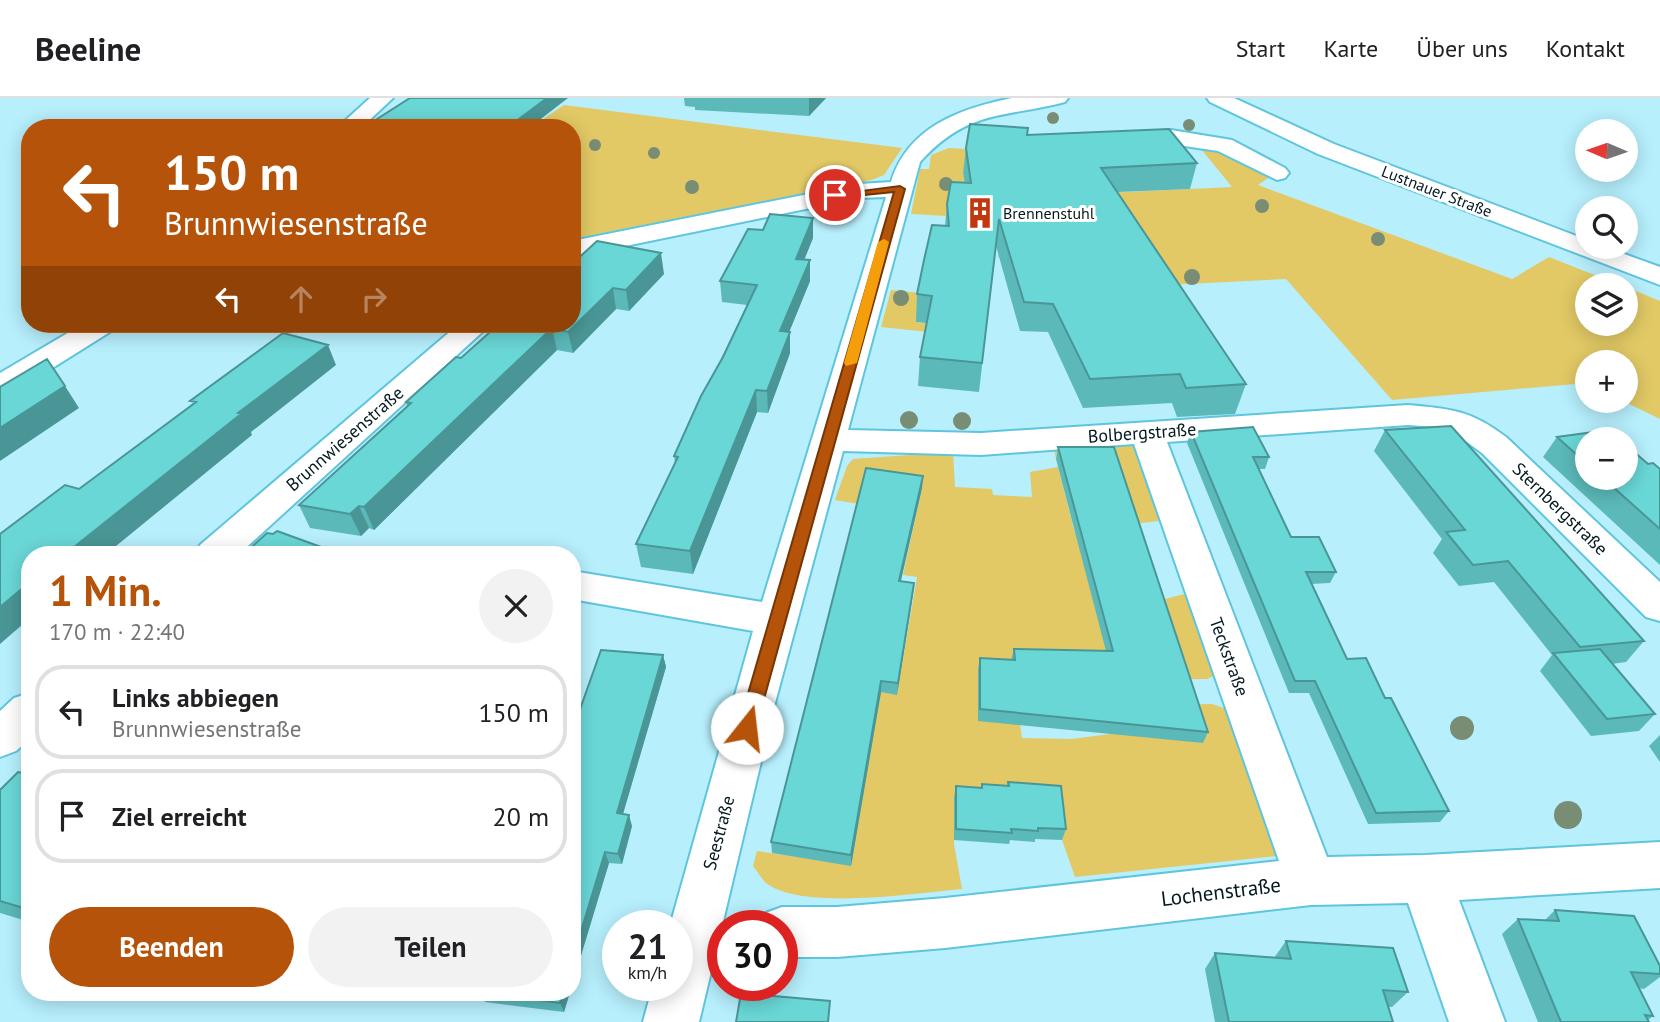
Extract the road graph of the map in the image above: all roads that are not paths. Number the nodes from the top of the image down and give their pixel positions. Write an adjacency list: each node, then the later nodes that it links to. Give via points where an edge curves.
1 (383, 98): 6 (street)
2 (977, 98): 5 (street)
3 (1058, 98): 5 (street, Seestraße)
4 (1217, 98): 13 (street, Lustnauer Straße, via 1348,157)
5 (1017, 102): 7 (street, Seestraße, via 962,116)
6 (358, 119)
7 (934, 134): 8 (street); 11 (street, Seestraße, via 909,160)
8 (976, 137)
9 (1097, 142): 10 (street, via 1193,139 1224,145)
10 (1277, 173)
11 (900, 189): 12 (street, via 859,191); 19 (street, Seestraße)
12 (581, 247)
13 (1660, 277)
14 (88, 333): 16 (street)
15 (466, 333): 20 (street, Brunnwiesenstraße)
16 (0, 387)
17 (1455, 419): 18 (street, Bolbergstraße, via 1408,415); 22 (street, Sternbergstraße, via 1494,445)
18 (1147, 433): 19 (street, Bolbergstraße, via 942,444); 28 (street, Teckstraße)
19 (829, 440): 23 (street, Seestraße)
20 (224, 546)
21 (581, 587): 23 (street)
22 (1660, 606)
23 (778, 620): 29 (street, Seestraße)
24 (21, 719): 25 (street)
25 (0, 738)
26 (1660, 864): 27 (street, Lochenstraße)
27 (1425, 879): 28 (street, Lochenstraße); 33 (street)
28 (1311, 881): 30 (street, Lochenstraße, via 945,923)
29 (713, 910)
30 (798, 932)
31 (707, 933): 32 (street, Seestraße)
32 (671, 1022)
33 (1477, 1022)

